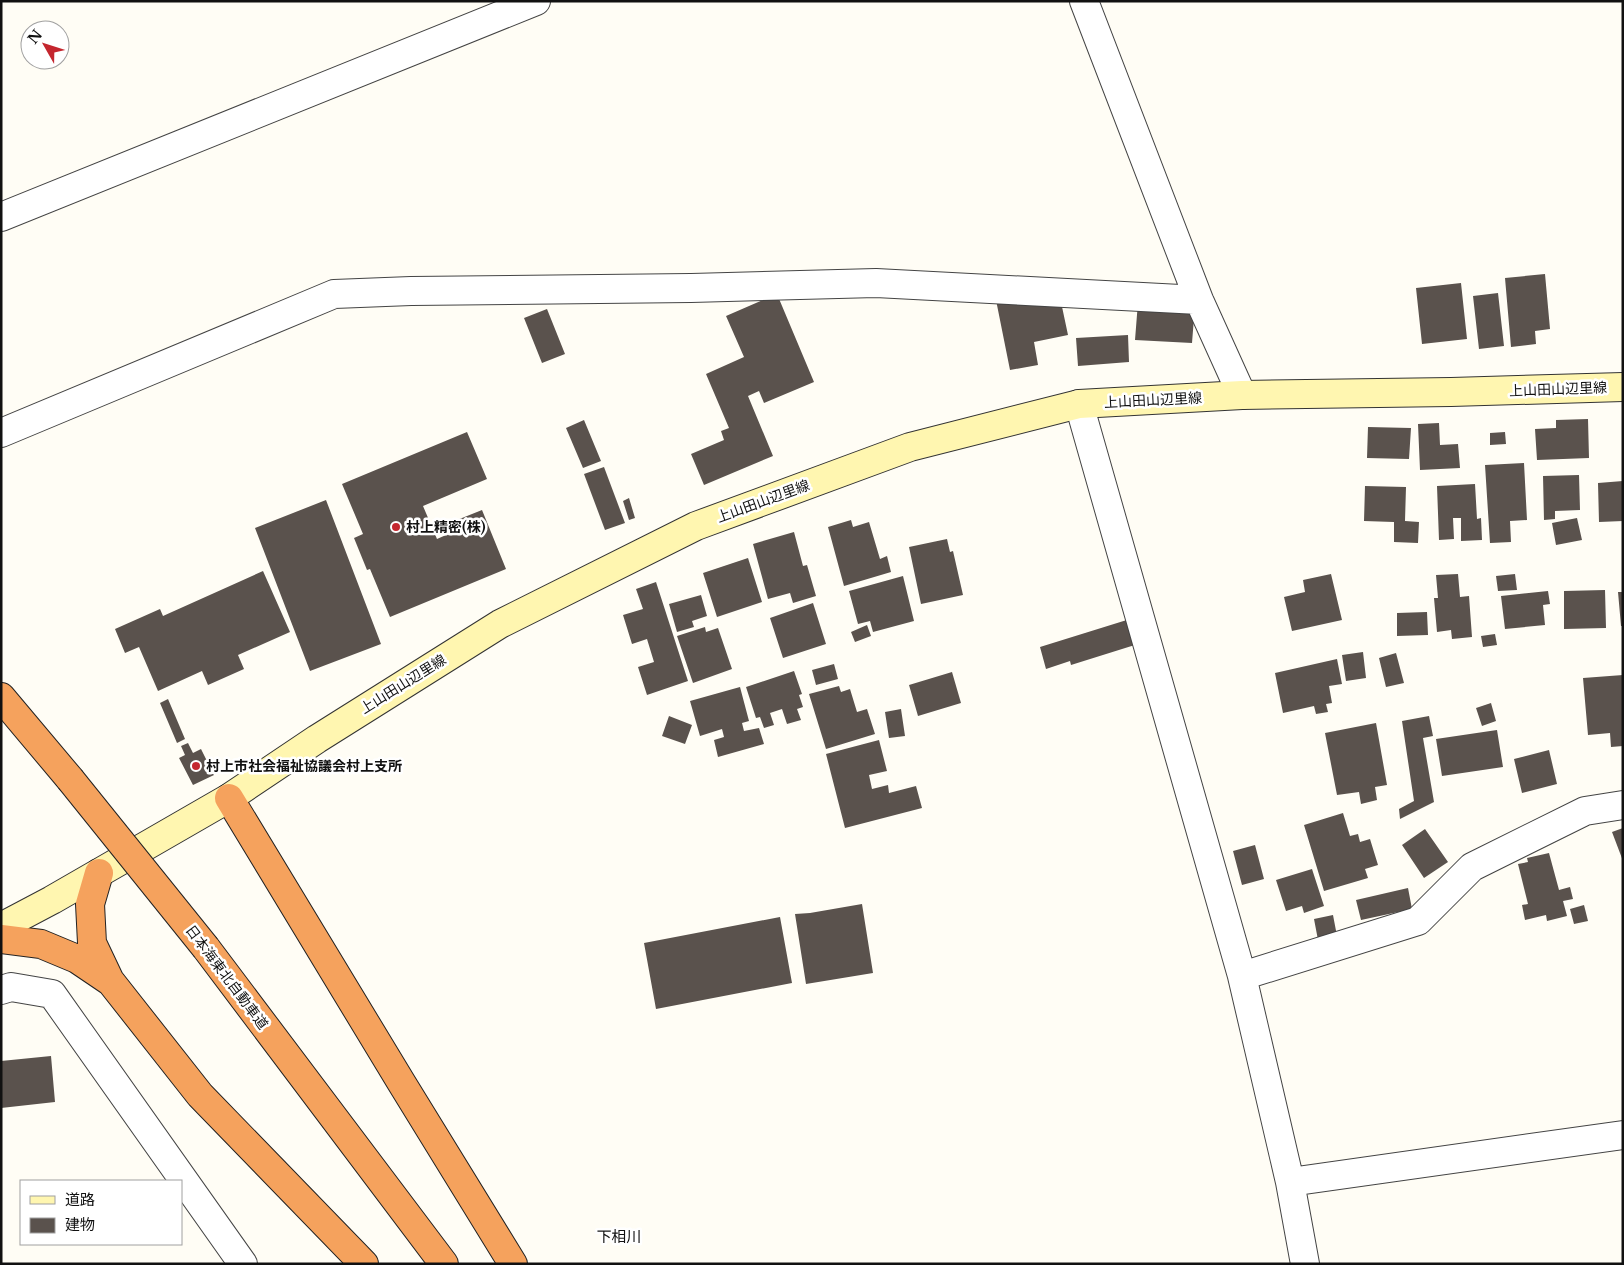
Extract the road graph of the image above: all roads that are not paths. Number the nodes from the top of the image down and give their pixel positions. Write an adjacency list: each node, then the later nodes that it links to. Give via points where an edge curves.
1 (536, 1): 3 (street)
2 (1084, 1): 4 (street)
3 (1, 217)
4 (1198, 300): 6 (street); 8 (street, via 876,283 334,294)
5 (1623, 387): 6 (main road, 上山田山辺里線)
6 (1242, 395): 7 (main road, 上山田山辺里線)
7 (1079, 404): 10 (main road, 上山田山辺里線, via 910,447 696,526 500,624); 15 (street)
8 (1, 433)
9 (1, 697): 22 (highway, 日本海東北自動車道, bridge, via 206,948)
10 (229, 798): 12 (main road, 上山田山辺里線); 23 (highway)
11 (1623, 805): 15 (street, via 1584,811 1472,867 1418,921)
12 (99, 873): 13 (main road, 上山田山辺里線); 16 (highway, via 90,904 92,943)
13 (1, 927)
14 (1, 939): 16 (highway, via 41,944 77,959)
15 (1242, 976): 19 (street)
16 (111, 982): 21 (highway, via 200,1095)
17 (1, 990): 20 (street, via 11,987 52,994)
18 (1623, 1135): 19 (street)
19 (1290, 1182): 24 (street)
20 (243, 1264)
21 (364, 1264)
22 (444, 1264)
23 (513, 1264)
24 (1305, 1264)

